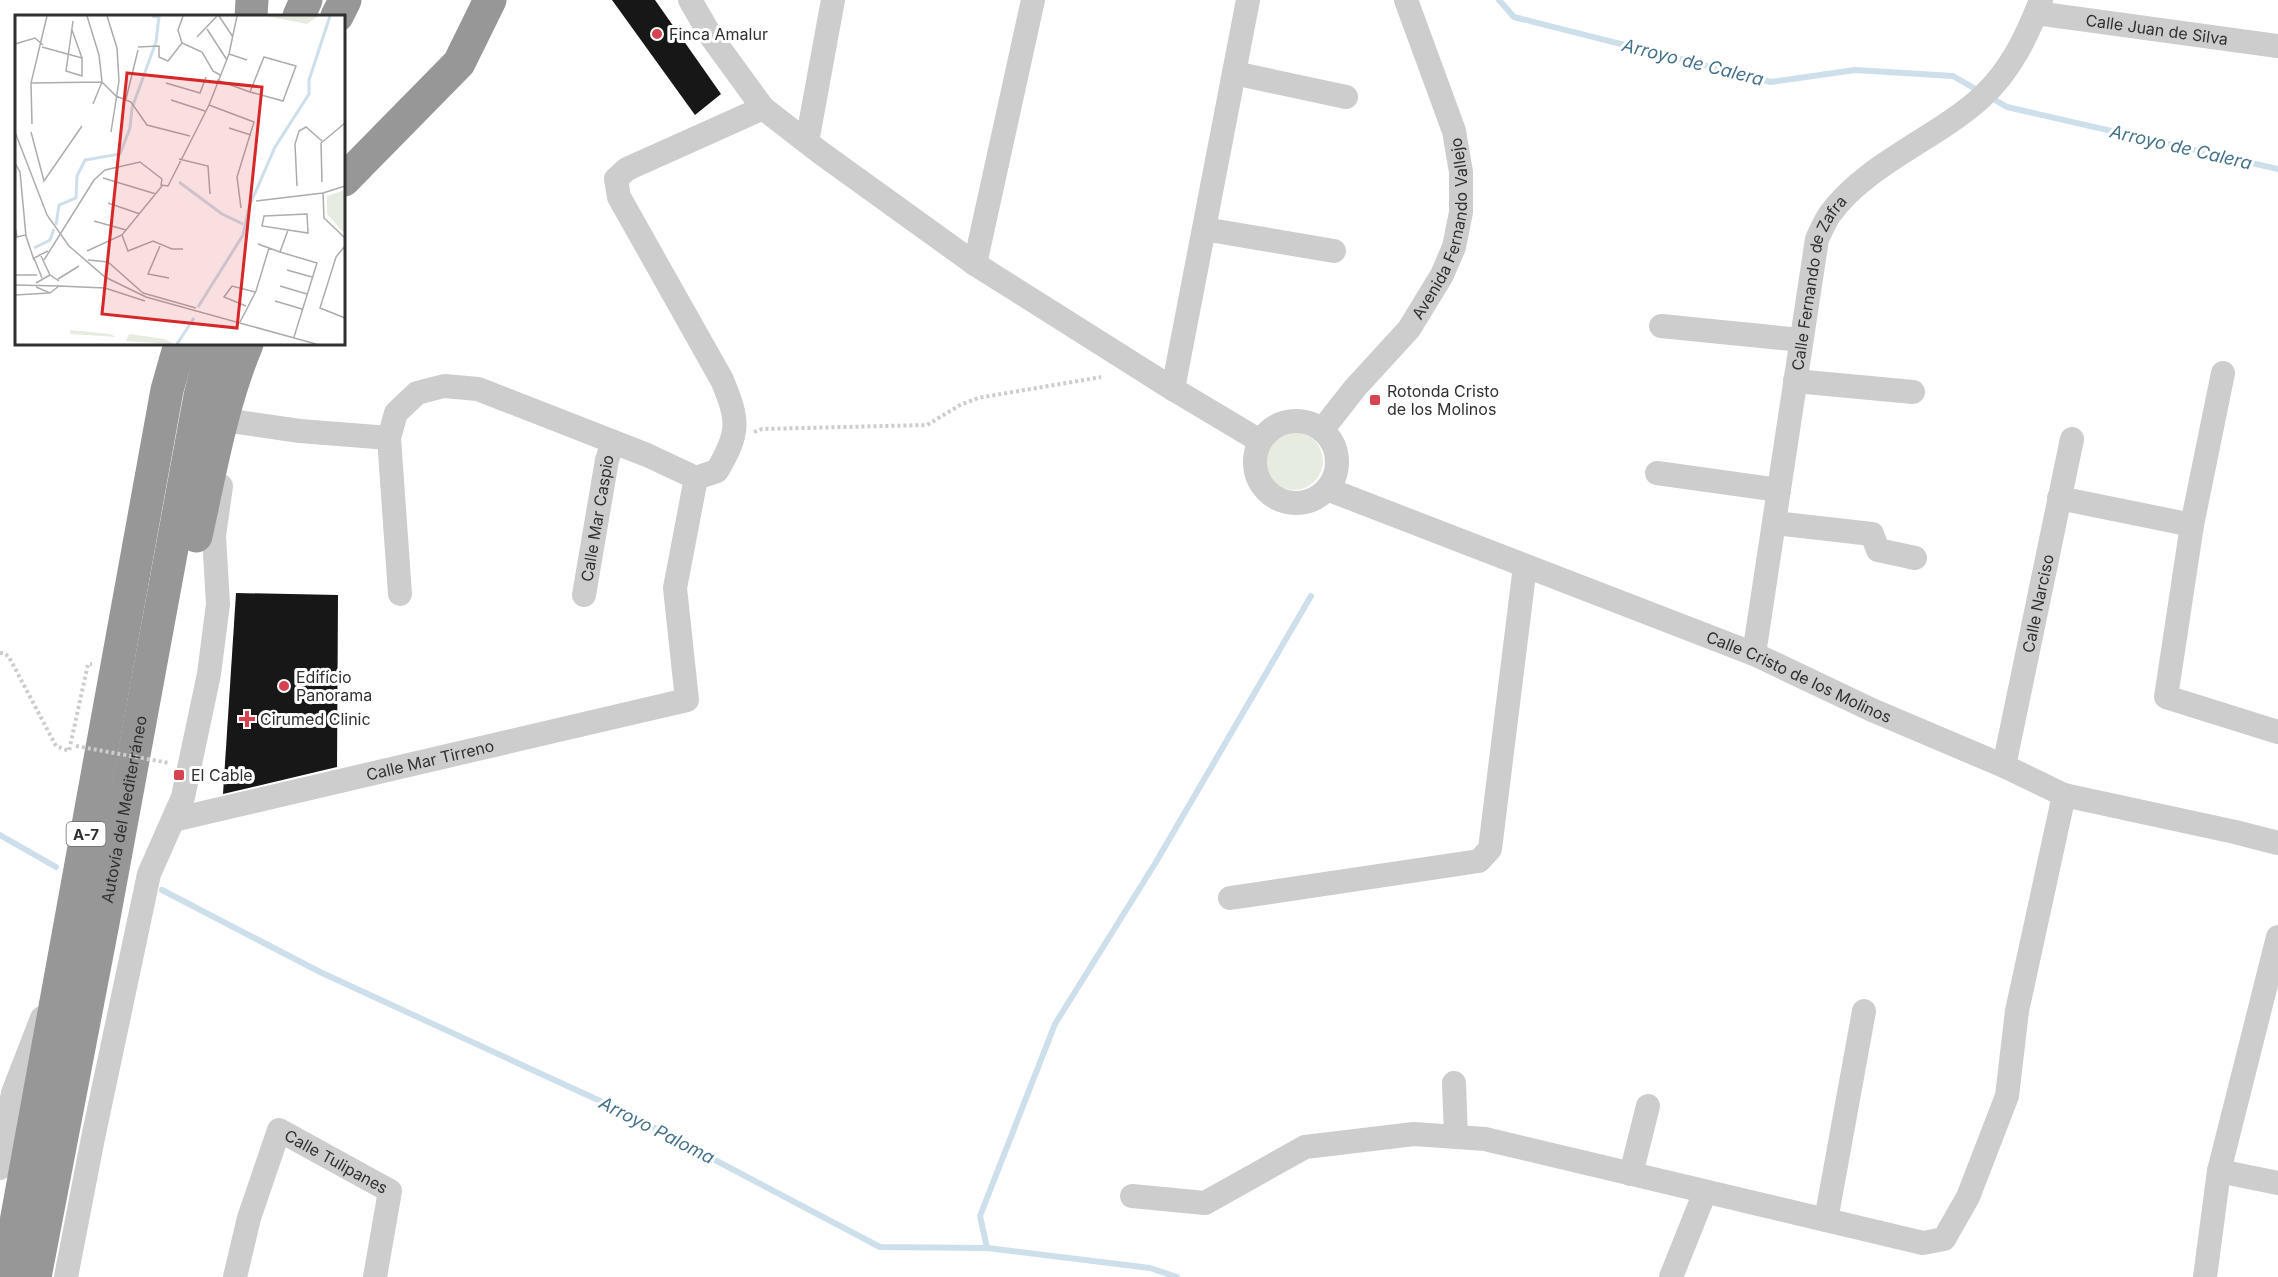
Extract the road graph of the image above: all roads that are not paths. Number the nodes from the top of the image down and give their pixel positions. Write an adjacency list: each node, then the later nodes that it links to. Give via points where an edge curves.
1 (252, 0): 11 (highway)
2 (306, 0): 12 (highway)
3 (345, 0): 13 (highway)
4 (490, 0): 19 (highway, via 459,63)
5 (690, 0): 17 (street, via 712,38)
6 (833, 0): 18 (street)
7 (1033, 0): 22 (street)
8 (1248, 0): 15 (street)
9 (1406, 0): 34 (street, Avenida Fernando Vallejo, via 1454,131 1461,172 1461,212 1454,247 1442,275 1409,329)
10 (2038, 7): 14 (street, Calle Juan de Silva); 24 (street, Calle Fernando de Zafra, via 2012,62 1998,80 1964,111 1848,193 1829,215 1817,239)
11 (251, 15)
12 (299, 15)
13 (338, 15)
14 (2278, 46)
15 (1234, 73): 16 (street); 20 (street)
16 (1346, 97)
17 (763, 108): 18 (street); 40 (street, via 627,169 616,179 619,197 733,406 734,440 717,471)
18 (807, 142): 22 (street)
19 (345, 179)
20 (1204, 229): 21 (street); 30 (street)
21 (1334, 251)
22 (975, 264): 30 (street)
23 (1661, 326): 24 (street)
24 (1801, 340): 29 (street, Calle Fernando de Zafra)
25 (166, 345): 31 (highway)
26 (180, 345): 31 (highway, Autovía del Mediterráneo / A-7)
27 (233, 350): 33 (highway); 57 (highway, Autovía del Mediterráneo / A-7, via 200,396)
28 (2223, 373): 45 (street)
29 (1795, 381): 32 (street); 42 (street, Calle Fernando de Zafra)
30 (1173, 389): 37 (street)
31 (167, 390): 59 (highway, Autovía del Mediterráneo / A-7)
32 (1913, 392)
33 (228, 420): 35 (street); 54 (street, via 214,536 218,604 183,797); 57 (highway)
34 (1322, 430): 37 (street, via 1296,420 1269,430); 41 (street, via 1336,452 1335,478)
35 (389, 438): 38 (street, via 396,413 417,393 444,386 478,389); 48 (street)
36 (2072, 439): 43 (street, Calle Narciso)
37 (1260, 441): 41 (street, via 1254,467 1258,481 1277,500 1304,503)
38 (614, 442): 40 (street); 49 (street, Calle Mar Caspio, via 607,459)
39 (1657, 473): 42 (street)
40 (696, 478): 54 (street, Calle Mar Tirreno, via 675,588 687,700)
41 (1327, 489): 47 (street, Calle Cristo de los Molinos)
42 (1779, 490): 44 (street, Calle Fernando de Zafra)
43 (2059, 498): 45 (street); 52 (street, Calle Narciso)
44 (1774, 523): 46 (street, via 1872,534 1878,550); 50 (street, Calle Fernando de Zafra)
45 (2192, 525): 51 (street, via 2166,698)
46 (1915, 558)
47 (1525, 566): 50 (street, Calle Cristo de los Molinos); 56 (street, via 1490,849 1479,861)
48 (400, 594)
49 (584, 595)
50 (1754, 654): 52 (street, Calle Cristo de los Molinos)
51 (2278, 732)
52 (2004, 766): 53 (street, Calle Cristo de los Molinos)
53 (2064, 795): 55 (street, Calle Cristo de los Molinos); 70 (street, via 2017,1011 2007,1096 1968,1197 1944,1239 1923,1244)
54 (172, 820): 73 (street, via 149,874)
55 (2278, 843)
56 (1230, 898)
57 (103, 923): 72 (highway, Autovía del Mediterráneo / A-7)
58 (2278, 937): 65 (street)
59 (63, 962): 64 (street, via 13,1093); 71 (highway, Autovía del Mediterráneo / A-7)
60 (1864, 1011): 70 (street)
61 (1454, 1083): 63 (street)
62 (1648, 1106): 66 (street)
63 (1456, 1137): 66 (street, via 1485,1139); 69 (street, via 1414,1134 1305,1147 1205,1203)
64 (0, 1167)
65 (2219, 1171): 67 (street); 77 (street)
66 (1631, 1174): 68 (street)
67 (2278, 1184)
68 (1705, 1191): 70 (street); 76 (street)
69 (1132, 1196)
70 (1826, 1220)
71 (6, 1277)
72 (35, 1277)
73 (66, 1277)
74 (235, 1277): 75 (street, Calle Tulipanes, via 249,1218 279,1130 390,1191)
75 (375, 1277)
76 (1671, 1277)
77 (2205, 1277)

